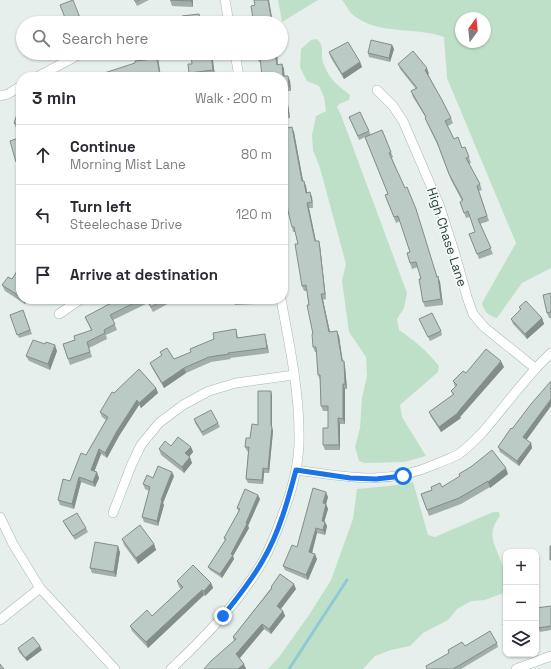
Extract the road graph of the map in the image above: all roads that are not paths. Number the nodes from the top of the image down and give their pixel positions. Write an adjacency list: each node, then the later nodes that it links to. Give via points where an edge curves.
1 (225, 0): 2 (street)
2 (228, 16)
3 (69, 60): 5 (street)
4 (236, 60): 6 (street)
5 (46, 72)
6 (238, 72)
7 (16, 89): 9 (street)
8 (377, 90): 14 (street, High Chase Lane, via 398,113 440,207 473,314 484,327)
9 (0, 96)
10 (73, 304): 12 (street)
11 (282, 304): 15 (street)
12 (59, 314)
13 (551, 353): 14 (street)
14 (535, 368): 16 (street, via 481,434 458,454 430,467 403,476 376,479)
15 (294, 375): 16 (street, via 299,405); 17 (street, via 236,382 209,391 159,423 141,445)
16 (296, 470): 23 (street, via 288,499 263,560 223,616)
17 (113, 513)
18 (0, 517): 19 (street)
19 (40, 588): 20 (street); 22 (street)
20 (0, 620)
21 (551, 656): 24 (street)
22 (115, 669)
23 (171, 669)
24 (516, 669)

